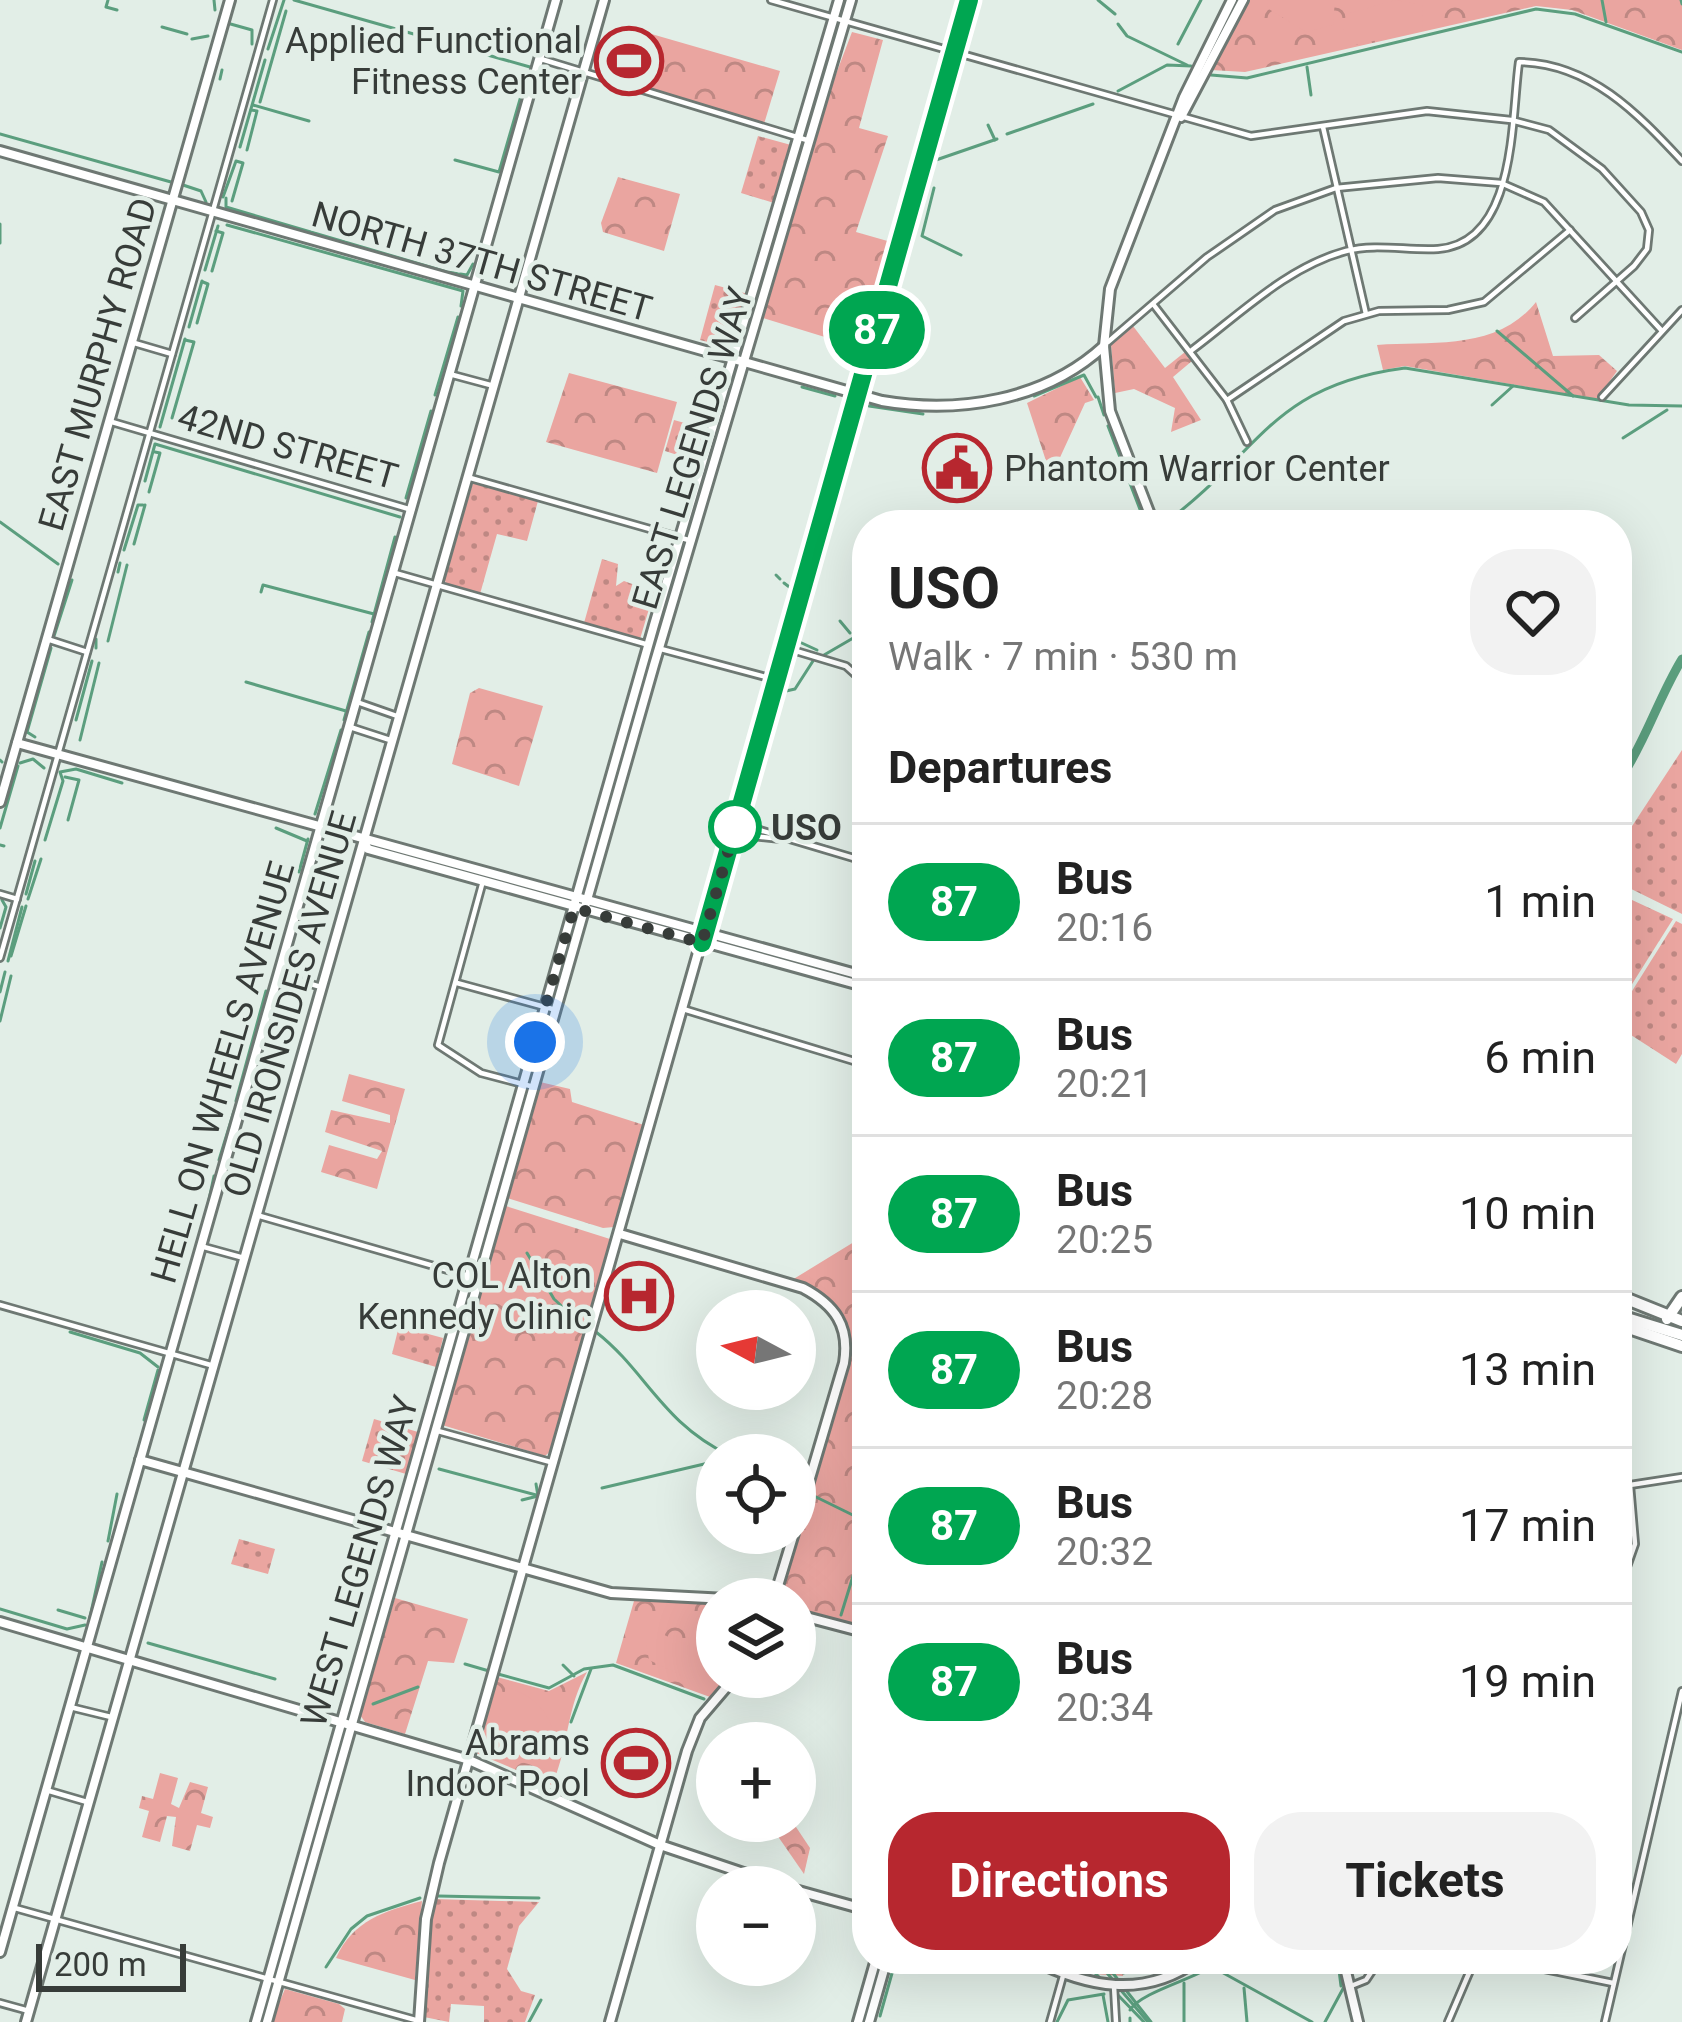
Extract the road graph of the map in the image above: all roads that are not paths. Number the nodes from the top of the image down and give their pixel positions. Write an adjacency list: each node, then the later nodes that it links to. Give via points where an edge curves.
1 (230, 0): 24 (street, EAST MURPHY ROAD)
2 (273, 0): 25 (street)
3 (556, 0): 13 (street, HELL ON WHEELS AVENUE)
4 (604, 0): 14 (street, OLD IRONSIDES AVENUE)
5 (771, 0): 11 (street)
6 (839, 0): 11 (street, EAST LEGENDS WAY)
7 (850, 0): 11 (street, EAST LEGENDS WAY)
8 (969, 0): 12 (street)
9 (1232, 0): 15 (street)
10 (1243, 0): 15 (street)
11 (839, 20): 12 (street); 18 (street, EAST LEGENDS WAY); 19 (street, EAST LEGENDS WAY)
12 (956, 54): 15 (street); 44 (street)
13 (540, 59): 14 (street); 29 (street, HELL ON WHEELS AVENUE)
14 (583, 72): 18 (street); 30 (street, OLD IRONSIDES AVENUE)
15 (1180, 118): 17 (street, via 1251,136); 37 (street, via 1118,256)
16 (1511, 120): 17 (street, via 1427,111); 21 (street, via 1519,62 1560,66 1640,117); 22 (street); 28 (street, via 1581,149 1647,221 1647,249)
17 (1323, 128): 23 (street)
18 (799, 137): 19 (street); 40 (street, EAST LEGENDS WAY)
19 (810, 141): 41 (street, EAST LEGENDS WAY)
20 (0, 151): 24 (street, NORTH 37TH STREET)
21 (1682, 161)
22 (1502, 183): 23 (street, via 1416,178); 26 (street, via 1530,193); 27 (street, via 1489,220 1461,243)
23 (1336, 188): 27 (street); 31 (street, via 1262,218)
24 (172, 200): 25 (street, NORTH 37TH STREET); 36 (street, EAST MURPHY ROAD)
25 (213, 212): 29 (street, NORTH 37TH STREET); 39 (street)
26 (1570, 230): 28 (street); 33 (street, via 1484,302)
27 (1351, 250): 33 (street); 38 (street, via 1286,279)
28 (1618, 282): 34 (street); 35 (street)
29 (475, 289): 30 (street, NORTH 37TH STREET); 42 (street, HELL ON WHEELS AVENUE)
30 (518, 300): 40 (street, NORTH 37TH STREET); 43 (street, OLD IRONSIDES AVENUE)
31 (1153, 304): 37 (street); 38 (street)
32 (1682, 310): 35 (street)
33 (1366, 314): 46 (street, via 1322,331)
34 (1575, 318)
35 (1662, 331): 45 (street)
36 (131, 342): 39 (street); 47 (street, EAST MURPHY ROAD)
37 (1103, 346): 44 (street, NORTH 37TH STREET, via 1072,369 1000,399 932,407); 52 (street, via 1111,418)
38 (1192, 350): 46 (street)
39 (173, 354): 48 (street)
40 (736, 361): 41 (street, NORTH 37TH STREET); 53 (street, EAST LEGENDS WAY)
41 (747, 364): 44 (street, NORTH 37TH STREET); 54 (street, EAST LEGENDS WAY)
42 (451, 374): 43 (street); 51 (street, HELL ON WHEELS AVENUE)
43 (494, 386): 50 (street, OLD IRONSIDES AVENUE)
44 (858, 397): 59 (street)
45 (1602, 398)
46 (1227, 400): 49 (street)
47 (109, 422): 48 (street, 42ND STREET); 57 (street, EAST MURPHY ROAD)
48 (150, 434): 51 (street, 42ND STREET); 60 (street)
49 (1247, 442)
50 (467, 477): 53 (street); 56 (street, OLD IRONSIDES AVENUE)
51 (412, 510): 55 (street, HELL ON WHEELS AVENUE)
52 (1148, 510)
53 (681, 538): 54 (street); 58 (street, EAST LEGENDS WAY)
54 (692, 542): 58 (street, EAST LEGENDS WAY)
55 (394, 572): 56 (street); 63 (street, HELL ON WHEELS AVENUE)
56 (437, 585): 58 (street); 64 (street, OLD IRONSIDES AVENUE)
57 (47, 640): 60 (street); 67 (street, EAST MURPHY ROAD)
58 (654, 647): 62 (street); 82 (street, EAST LEGENDS WAY); 82 (street, EAST LEGENDS WAY)
59 (787, 648): 61 (street); 62 (street)
60 (87, 652): 68 (street)
61 (852, 671)
62 (777, 680): 70 (street)
63 (357, 702): 64 (street); 65 (street, HELL ON WHEELS AVENUE)
64 (399, 717): 66 (street, OLD IRONSIDES AVENUE)
65 (350, 727): 66 (street); 73 (street, HELL ON WHEELS AVENUE)
66 (392, 741): 76 (street, OLD IRONSIDES AVENUE)
67 (17, 743): 68 (street); 69 (street, EAST MURPHY ROAD)
68 (57, 755): 73 (street); 81 (street)
69 (0, 802)
70 (740, 809): 71 (street); 72 (street)
71 (736, 823): 72 (street); 74 (street)
72 (751, 824): 75 (street)
73 (320, 829): 76 (street); 86 (street, HELL ON WHEELS AVENUE)
74 (733, 834): 75 (street); 83 (street)
75 (784, 839): 77 (street)
76 (364, 841): 78 (street); 79 (street, via 368,849); 89 (street, OLD IRONSIDES AVENUE)
77 (852, 858)
78 (486, 871): 79 (street); 82 (street)
79 (483, 882): 82 (street); 87 (street)
80 (0, 894): 81 (street)
81 (17, 899): 84 (street)
82 (580, 904): 83 (street); 90 (street, WEST LEGENDS WAY)
83 (703, 938): 85 (street); 88 (street); 91 (street)
84 (0, 958)
85 (852, 973)
86 (279, 975): 89 (street); 97 (street, HELL ON WHEELS AVENUE)
87 (455, 982): 90 (street); 93 (street, via 438,1045 481,1073)
88 (852, 983)
89 (321, 986): 95 (street, OLD IRONSIDES AVENUE)
90 (550, 1008): 93 (street, WEST LEGENDS WAY); 94 (street, WEST LEGENDS WAY)
91 (683, 1009): 92 (street); 96 (street)
92 (852, 1060)
93 (523, 1084): 94 (street); 99 (street, WEST LEGENDS WAY)
94 (534, 1087): 99 (street, WEST LEGENDS WAY)
95 (257, 1215): 98 (street, OLD IRONSIDES AVENUE); 99 (street)
96 (620, 1234): 113 (street, via 803,1288 833,1307 844,1330 844,1363); 115 (street)
97 (202, 1246): 98 (street); 109 (street, HELL ON WHEELS AVENUE)
98 (244, 1258): 110 (street, OLD IRONSIDES AVENUE)
99 (474, 1277): 111 (street, WEST LEGENDS WAY); 112 (street, WEST LEGENDS WAY)
100 (1682, 1298): 103 (main road)
101 (1632, 1299): 103 (main road)
102 (0, 1305): 109 (street)
103 (1672, 1316): 104 (main road)
104 (1632, 1320)
105 (1632, 1322): 107 (main road)
106 (1632, 1324): 108 (main road)
107 (1682, 1336)
108 (1682, 1346)
109 (171, 1354): 110 (street); 114 (street, HELL ON WHEELS AVENUE)
110 (214, 1366): 116 (street, OLD IRONSIDES AVENUE)
111 (426, 1428): 112 (street); 120 (street, WEST LEGENDS WAY)
112 (437, 1431): 115 (street); 121 (street, WEST LEGENDS WAY)
113 (816, 1457)
114 (140, 1460): 116 (street); 128 (street, HELL ON WHEELS AVENUE)
115 (554, 1463): 123 (street)
116 (184, 1472): 120 (street); 129 (street, OLD IRONSIDES AVENUE)
117 (1682, 1477): 118 (street)
118 (1632, 1485)
119 (1632, 1509): 122 (street)
120 (395, 1532): 121 (street); 134 (street, WEST LEGENDS WAY)
121 (406, 1535): 123 (street); 134 (street, WEST LEGENDS WAY)
122 (1632, 1552)
123 (524, 1569): 124 (street, via 611,1593); 135 (street)
124 (696, 1597)
125 (816, 1620): 127 (street)
126 (0, 1622): 128 (street)
127 (852, 1629)
128 (87, 1647): 129 (street); 132 (street, HELL ON WHEELS AVENUE)
129 (130, 1659): 133 (street, OLD IRONSIDES AVENUE); 134 (street)
130 (1682, 1691): 142 (street)
131 (717, 1698): 138 (street, via 700,1718)
132 (70, 1707): 133 (street); 136 (street, HELL ON WHEELS AVENUE)
133 (113, 1718): 137 (street, OLD IRONSIDES AVENUE)
134 (347, 1724): 135 (street); 155 (street, WEST LEGENDS WAY)
135 (469, 1760): 138 (street); 163 (street, via 429,1900)
136 (46, 1790): 137 (street); 143 (street, HELL ON WHEELS AVENUE)
137 (89, 1803): 144 (street, OLD IRONSIDES AVENUE)
138 (660, 1845): 139 (street); 164 (street)
139 (722, 1866)
140 (816, 1896): 141 (street)
141 (852, 1906)
142 (1632, 1906)
143 (13, 1907): 144 (street); 145 (street, HELL ON WHEELS AVENUE)
144 (56, 1920): 155 (street); 160 (street, OLD IRONSIDES AVENUE)
145 (0, 1952)
146 (872, 1974): 165 (street)
147 (883, 1974): 166 (street)
148 (1170, 1974): 157 (street)
149 (1347, 1974): 158 (street)
150 (1370, 1974): 158 (street)
151 (1469, 1974): 170 (street)
152 (1566, 1974): 156 (street)
153 (1616, 1974): 156 (street)
154 (1063, 1975): 157 (street); 167 (street)
155 (273, 1981): 161 (street, WEST LEGENDS WAY); 162 (street, WEST LEGENDS WAY); 163 (street)
156 (1614, 1984): 171 (street)
157 (1114, 1986): 168 (street)
158 (1351, 1987): 169 (street)
159 (0, 2003): 160 (street)
160 (28, 2017)
161 (256, 2022)
162 (267, 2022)
163 (419, 2022)
164 (610, 2022)
165 (858, 2022)
166 (869, 2022)
167 (1050, 2022)
168 (1116, 2022)
169 (1358, 2022)
170 (1448, 2022)
171 (1605, 2022)

